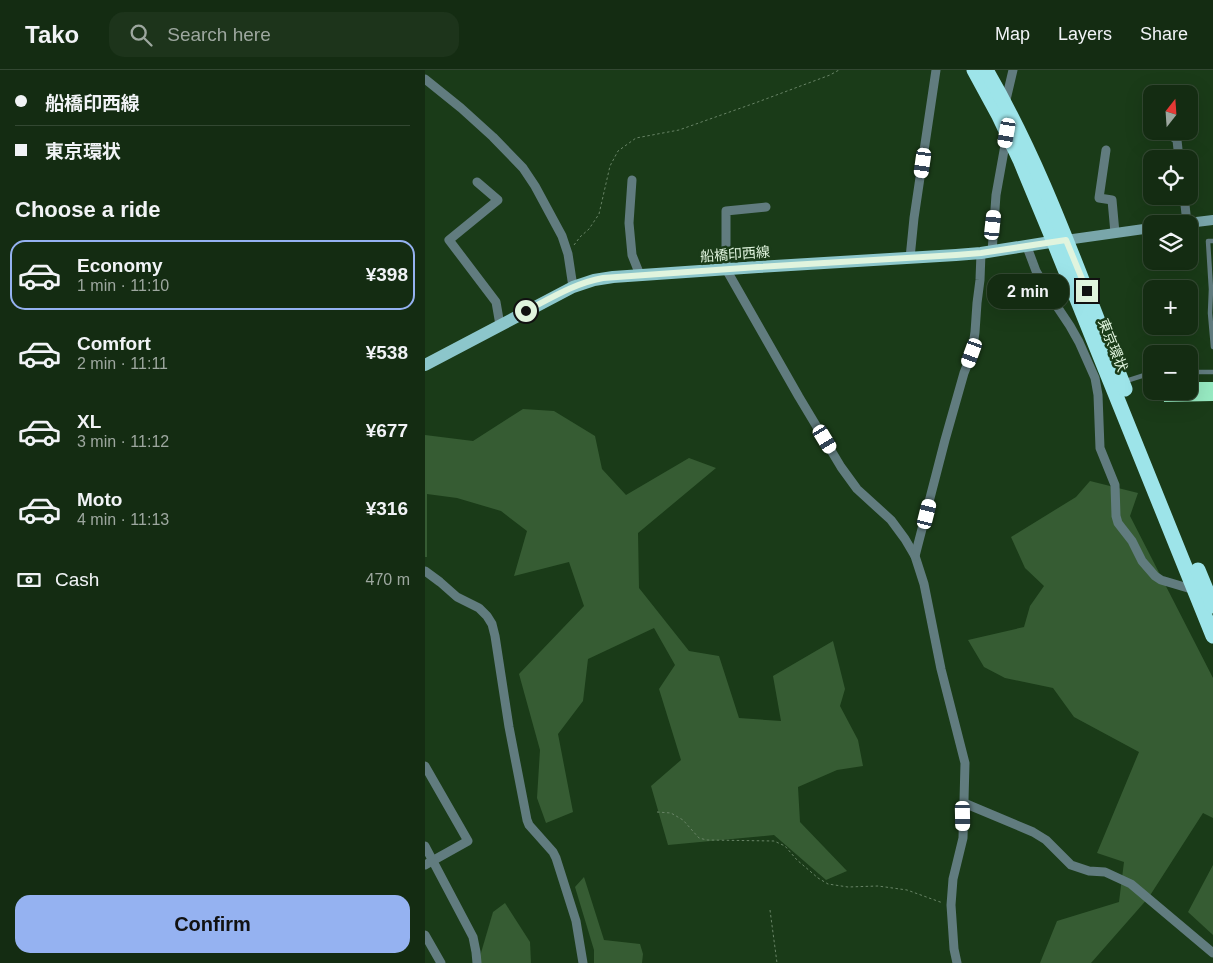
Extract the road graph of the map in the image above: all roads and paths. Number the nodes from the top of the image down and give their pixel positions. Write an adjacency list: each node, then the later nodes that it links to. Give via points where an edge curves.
1 (829, 70): 7 (path)
2 (839, 70): 7 (path)
3 (937, 70): 24 (street)
4 (973, 70): 10 (highway, 東京環状)
5 (986, 70): 9 (highway, 東京環状)
6 (1013, 70): 9 (street)
7 (830, 74): 23 (path, via 679,130 636,138 618,151 610,166 599,214)
8 (425, 79): 23 (street, via 493,136 523,168)
9 (1005, 104): 10 (street); 19 (highway, 東京環状, via 1030,155)
10 (1007, 133): 19 (highway, 東京環状); 22 (street)
11 (1106, 150): 18 (street, via 1099,198 1112,200)
12 (632, 180): 26 (street, via 629,223 632,255)
13 (477, 182): 30 (street, via 498,200 449,240 497,302)
14 (766, 207): 25 (street, via 726,211)
15 (1213, 220): 16 (street)
16 (1198, 222)
17 (1143, 229): 18 (street)
18 (1115, 233): 19 (street)
19 (1060, 241): 21 (main road, 船橋印西線); 36 (highway, 東京環状); 41 (highway, 東京環状)
20 (1213, 241): 28 (lane, via 1208,241)
21 (1027, 247): 22 (main road, 船橋印西線); 39 (street, via 1041,279 1071,326 1095,378 1100,448 1115,486 1118,524 1155,576)
22 (986, 252): 24 (main road, 船橋印西線); 37 (street, via 972,353)
23 (568, 254): 27 (street)
24 (910, 258): 25 (main road, 船橋印西線)
25 (726, 269): 26 (main road, 船橋印西線); 37 (street, via 841,467 857,489 891,520)
26 (640, 275): 27 (main road, 船橋印西線, via 603,278)
27 (573, 287): 30 (main road, 船橋印西線)
28 (1212, 289): 29 (lane)
29 (1212, 320): 31 (lane)
30 (500, 325): 32 (main road, 船橋印西線)
31 (1213, 347)
32 (425, 365)
33 (1198, 372): 34 (lane)
34 (1213, 372)
35 (1143, 375): 36 (lane)
36 (1122, 382): 40 (highway, 東京環状)
37 (915, 556): 43 (street, via 965,763)
38 (425, 571): 53 (street, via 457,597 479,608 492,624 527,820 556,858 575,921)
39 (1188, 588)
40 (1213, 606)
41 (1213, 636)
42 (425, 766): 46 (street, via 468,841)
43 (964, 803): 47 (street, via 963,838 953,879); 50 (street, via 1033,832 1071,865 1105,872 1131,884)
44 (657, 812): 47 (path, via 671,813 683,820 699,838 707,840 774,840 829,884 907,890)
45 (425, 846): 46 (street)
46 (429, 863): 52 (street, via 473,937)
47 (951, 906): 55 (street)
48 (770, 910): 54 (path)
49 (425, 935): 51 (street)
50 (1213, 952)
51 (441, 963)
52 (477, 963)
53 (583, 963)
54 (777, 963)
55 (957, 963)

